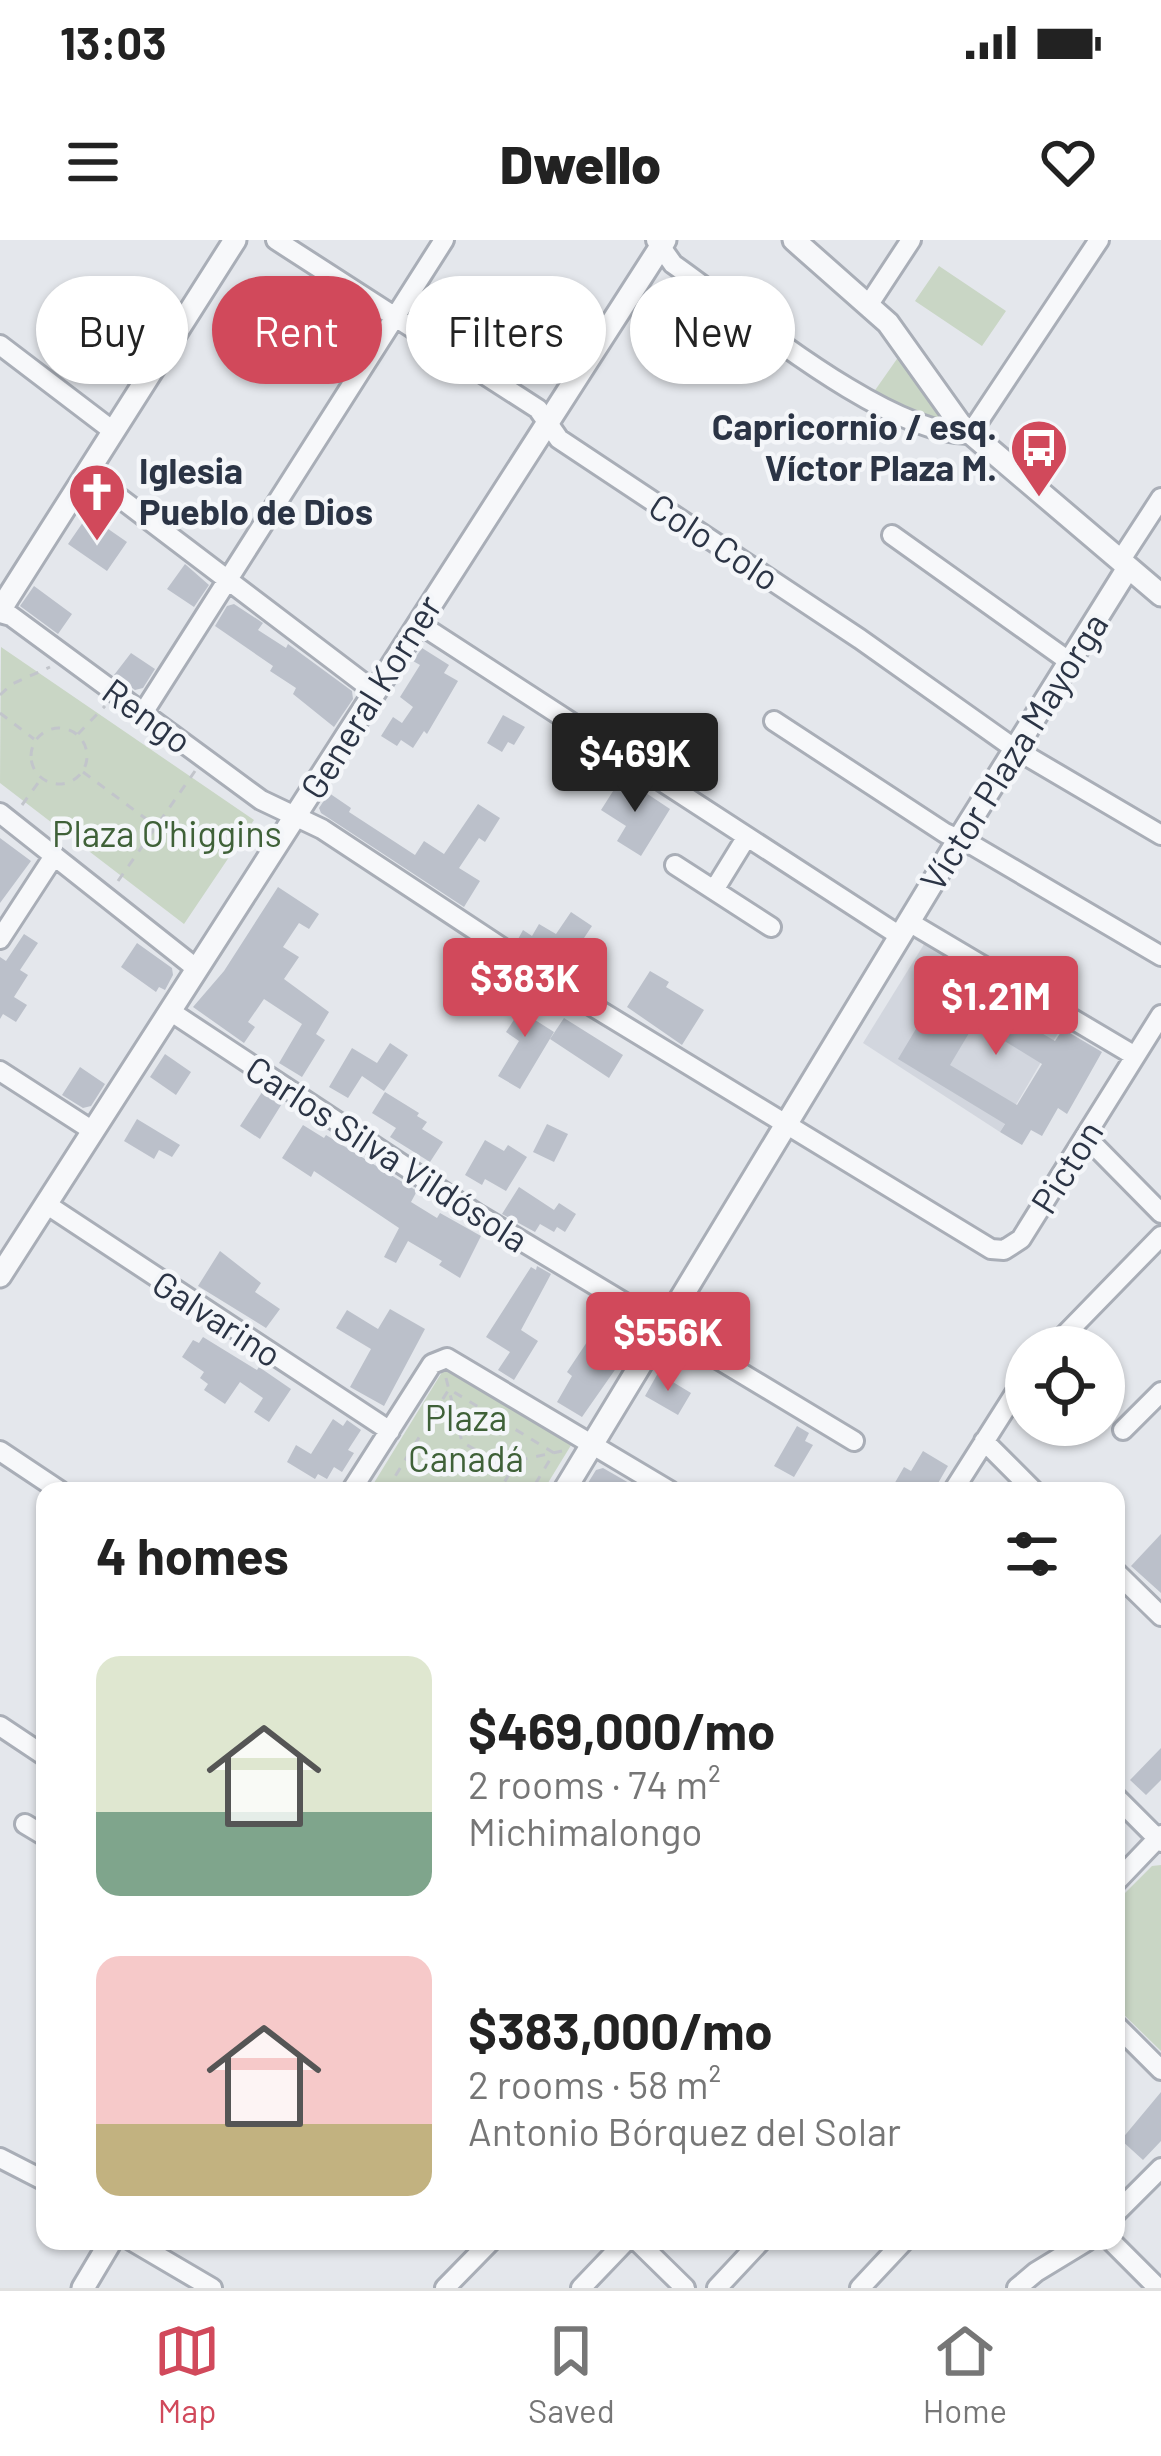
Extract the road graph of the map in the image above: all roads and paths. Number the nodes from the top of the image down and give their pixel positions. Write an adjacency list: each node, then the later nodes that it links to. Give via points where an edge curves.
1 (235, 240): 12 (street)
2 (276, 240): 9 (street, Colo Colo)
3 (445, 240): 9 (street)
4 (794, 240): 8 (street)
5 (911, 240): 8 (street)
6 (1099, 240): 13 (street)
7 (661, 242): 11 (street, General Korner); 13 (street, via 673,264 877,406 929,430)
8 (869, 304): 13 (street)
9 (395, 317): 11 (street, Colo Colo); 18 (street)
10 (0, 345): 12 (street)
11 (548, 421): 21 (street, General Korner); 32 (street, Colo Colo, via 559,439)
12 (113, 430): 14 (street)
13 (970, 434): 17 (street)
14 (87, 473): 18 (street); 20 (street)
15 (1161, 498): 17 (street)
16 (892, 535): 23 (street)
17 (1124, 565): 19 (street); 23 (street, Víctor Plaza Mayorga)
18 (227, 580): 24 (street); 27 (street)
19 (1161, 595)
20 (0, 611): 22 (street, Rengo)
21 (418, 623): 24 (street, General Korner); 40 (street)
22 (70, 659): 25 (street, Rengo); 26 (path)
23 (1070, 662): 32 (street, Víctor Plaza Mayorga)
24 (374, 691): 37 (street, General Korner)
25 (117, 694): 27 (street, Rengo); 30 (path)
26 (0, 695)
27 (143, 712): 33 (street, Rengo)
28 (0, 713): 31 (path)
29 (774, 721): 41 (street)
30 (77, 735): 31 (path, via 50,729); 34 (path, via 86,750)
31 (35, 740): 35 (path, via 31,758)
32 (1015, 749): 39 (street, Colo Colo); 41 (street, Víctor Plaza Mayorga)
33 (204, 758): 37 (street, Rengo); 38 (path)
34 (81, 771): 35 (path, via 63,784); 38 (path)
35 (42, 778): 36 (path)
36 (5, 817): 42 (street)
37 (295, 817): 50 (street, General Korner); 56 (street, Rengo)
38 (158, 827): 45 (path)
39 (1161, 835)
40 (746, 838): 44 (street); 47 (street)
41 (959, 839): 47 (street, Víctor Plaza Mayorga); 49 (street)
42 (55, 856): 45 (street); 48 (street)
43 (675, 865): 44 (street)
44 (714, 890): 46 (street)
45 (107, 897): 50 (street)
46 (771, 927)
47 (904, 929): 53 (street); 56 (street, Víctor Plaza Mayorga)
48 (0, 939)
49 (1161, 956)
50 (197, 969): 51 (street, General Korner)
51 (170, 1011): 57 (street, General Korner); 65 (street, Carlos Silva Vildósola, via 391,1160)
52 (1161, 1015): 53 (street, Picton)
53 (1140, 1049): 54 (street); 58 (street, Picton)
54 (1161, 1058)
55 (0, 1071): 57 (street)
56 (787, 1126): 62 (street, Rengo); 65 (street, Víctor Plaza Mayorga)
57 (92, 1131): 59 (street, General Korner)
58 (1087, 1138): 60 (street); 62 (street, Picton, via 1021,1239)
59 (46, 1204): 63 (street, General Korner); 71 (street, Galvarino)
60 (1161, 1213)
61 (1161, 1236): 64 (street)
62 (1004, 1250)
63 (0, 1276)
64 (1073, 1326)
65 (664, 1327): 72 (street, Carlos Silva Vildósola); 74 (street, Víctor Plaza Mayorga)
66 (441, 1358): 67 (path); 71 (street); 74 (street)
67 (448, 1389): 76 (path); 77 (path, via 462,1442); 80 (path)
68 (1161, 1392): 70 (street)
69 (1005, 1409): 73 (street)
70 (1125, 1429)
71 (390, 1431): 79 (street)
72 (854, 1441)
73 (984, 1442): 85 (street); 86 (street)
74 (583, 1447): 76 (path); 83 (street, Víctor Plaza Mayorga); 84 (street)
75 (0, 1451): 78 (street)
76 (554, 1453): 77 (path); 82 (path)
77 (500, 1465): 81 (path, via 511,1471)
78 (46, 1482)
79 (357, 1482)
80 (391, 1482)
81 (504, 1482)
82 (536, 1482)
83 (568, 1482)
84 (652, 1482)
85 (959, 1482)
86 (1025, 1482)
87 (1125, 1581): 88 (street)
88 (1161, 1616)
89 (0, 1726): 90 (street)
90 (36, 1750)
91 (1125, 1806): 94 (street)
92 (26, 1824): 93 (street)
93 (36, 1830)
94 (1160, 1839): 95 (street)
95 (1125, 1873)
96 (1125, 2034): 97 (street)
97 (1161, 2070)
98 (0, 2158): 100 (street)
99 (1161, 2168): 101 (street)
100 (36, 2176)
101 (1125, 2204)
102 (106, 2250): 111 (street)
103 (147, 2250): 112 (street)
104 (481, 2250): 113 (street)
105 (617, 2250): 114 (street)
106 (647, 2250): 115 (street)
107 (753, 2250): 116 (street)
108 (896, 2250): 117 (street)
109 (1072, 2250): 118 (street)
110 (1120, 2250): 119 (street)
111 (83, 2288)
112 (212, 2288)
113 (445, 2288)
114 (581, 2288)
115 (686, 2288)
116 (717, 2288)
117 (860, 2288)
118 (1017, 2288)
119 (1158, 2288)

